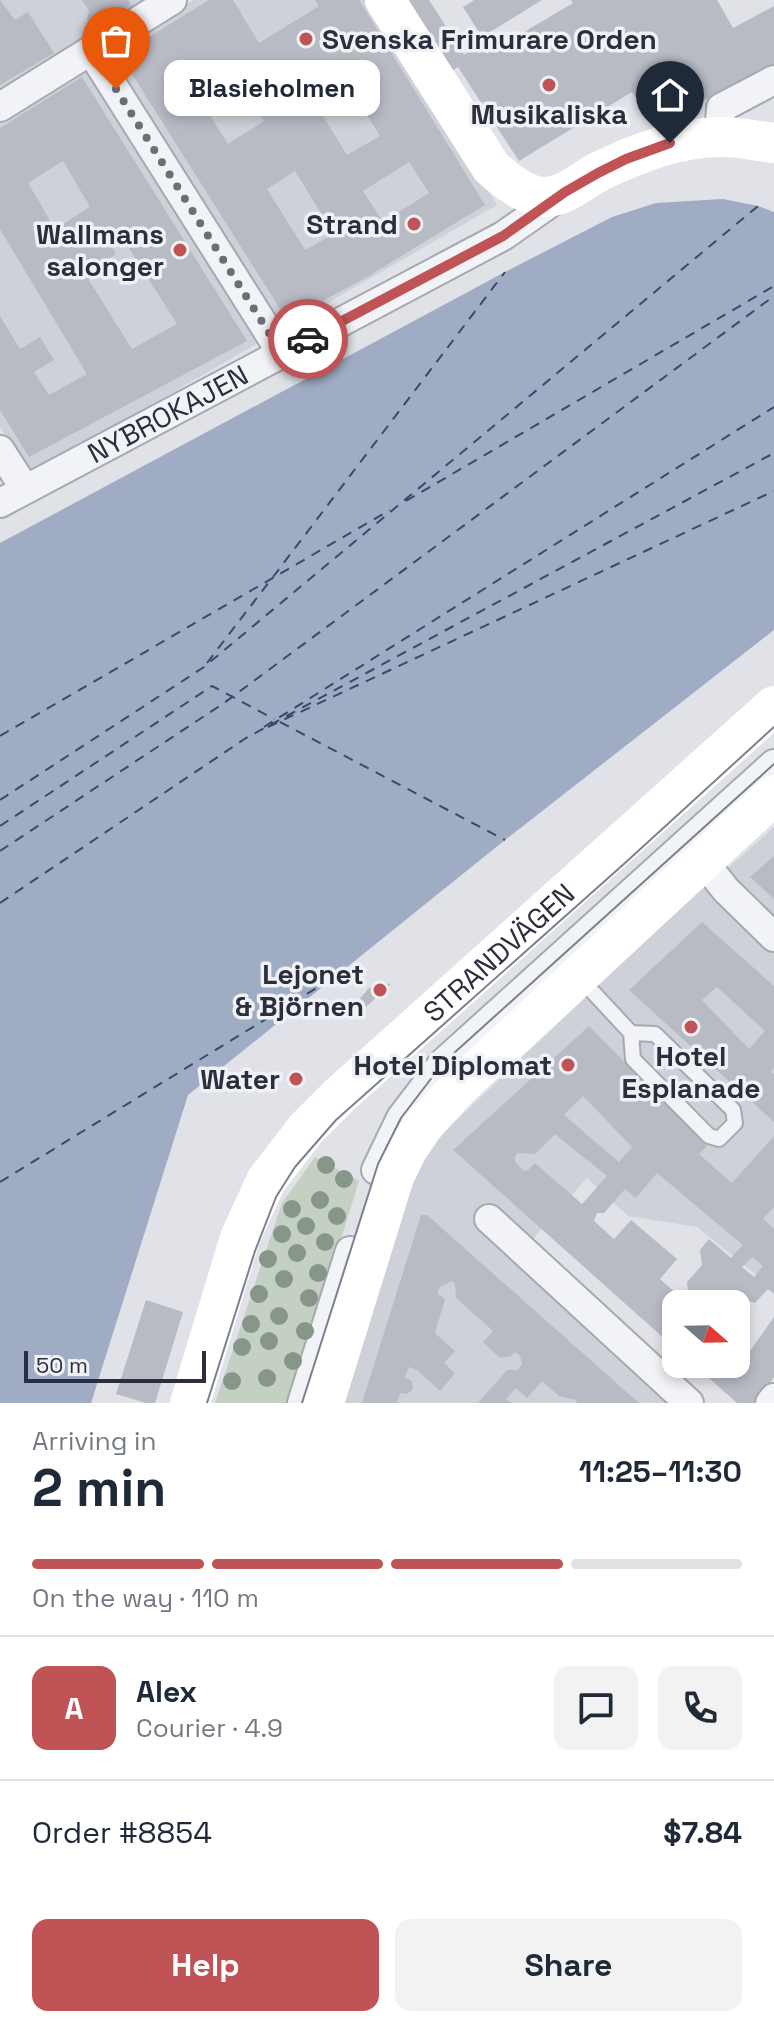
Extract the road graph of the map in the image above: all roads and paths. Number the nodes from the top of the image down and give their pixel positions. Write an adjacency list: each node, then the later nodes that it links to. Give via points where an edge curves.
1 (172, 0): 3 (street)
2 (385, 0): 8 (street, via 491,167 521,190 543,197)
3 (91, 51): 5 (street); 9 (street)
4 (774, 80): 6 (street, via 721,108)
5 (0, 107)
6 (719, 137): 7 (street, NYBROKAJEN); 8 (street, NYBROKAJEN, via 670,143 626,159)
7 (774, 143)
8 (565, 192): 9 (street, NYBROKAJEN, via 503,236)
9 (281, 352): 11 (street, NYBROKAJEN)
10 (0, 450): 11 (street)
11 (25, 489): 12 (street, NYBROKAJEN)
12 (0, 503)
13 (774, 706): 23 (street, STRANDVÄGEN, via 306,1129 266,1181 240,1238)
14 (774, 727): 24 (street, STRANDVÄGEN, via 317,1140 276,1197)
15 (774, 764): 25 (street, STRANDVÄGEN, via 443,1063 401,1118 378,1164)
16 (774, 795): 17 (street)
17 (702, 860): 18 (street); 19 (street)
18 (774, 937)
19 (579, 976): 20 (lane); 26 (street, via 460,1086 407,1150)
20 (631, 1033): 20 (lane, via 633,1059 709,1136 719,1139 735,1123 733,1110 655,1034)
21 (489, 1219): 27 (street)
22 (774, 1398): 28 (street)
23 (190, 1403)
24 (207, 1403)
25 (302, 1403)
26 (324, 1403)
27 (689, 1403)
28 (770, 1403)

